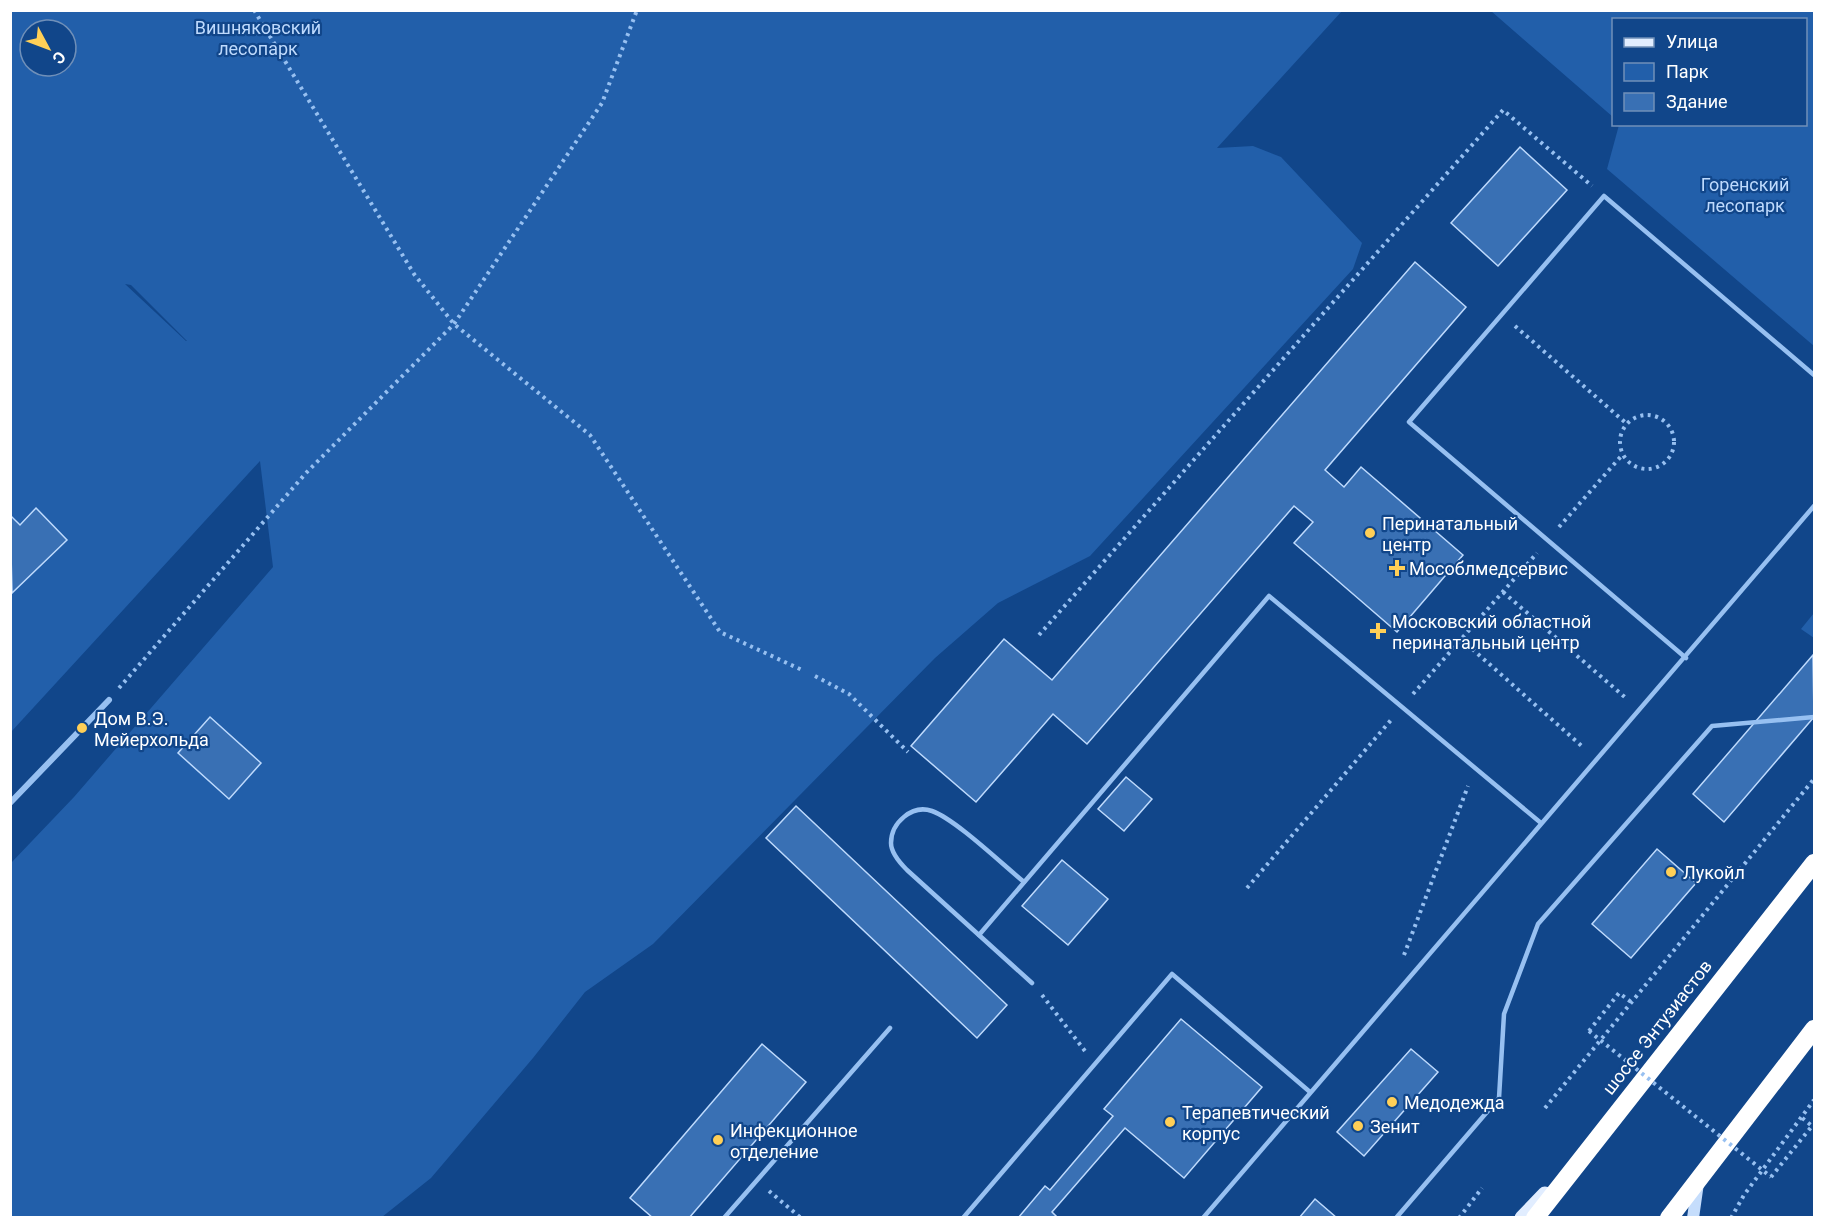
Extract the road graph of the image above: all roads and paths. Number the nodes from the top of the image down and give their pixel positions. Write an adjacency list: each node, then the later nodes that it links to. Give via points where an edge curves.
1 (254, 10): 5 (path, via 414,274)
2 (637, 10): 5 (path, via 602,103)
3 (1604, 196): 4 (lane); 6 (lane); 12 (path, via 1503,110)
4 (1502, 315): 7 (path); 10 (lane, via 1409,422)
5 (454, 324): 15 (path, via 590,435 720,632); 17 (path, via 306,473)
6 (1815, 375)
7 (1627, 424): 8 (path, via 1620,439); 8 (path, via 1636,417 1659,417 1668,424 1674,446 1663,465 1652,469 1630,463)
8 (1623, 454): 10 (path)
9 (1815, 506): 14 (lane)
10 (1548, 540): 11 (path); 14 (lane)
11 (1503, 592): 13 (path); 19 (path)
12 (1039, 635)
13 (1461, 639): 18 (path); 22 (path)
14 (1686, 658): 19 (lane)
15 (802, 669)
16 (815, 676): 21 (path, via 849,694)
17 (109, 700): 25 (street)
18 (1402, 707): 23 (lane); 28 (lane, via 1269,596); 29 (path)
19 (1640, 711): 22 (lane)
20 (1815, 717): 49 (lane, via 1712,726 1538,924 1504,1014 1499,1098)
21 (908, 752)
22 (1597, 760): 26 (lane)
23 (1475, 768): 26 (lane); 31 (path)
24 (1815, 779): 33 (path)
25 (10, 803)
26 (1541, 823): 37 (lane)
27 (1815, 863): 41 (highway, шоссе Энтузиастов)
28 (1024, 882): 30 (lane); 30 (lane, via 941,815 923,809 903,817 892,830 891,844 899,861)
29 (1247, 888)
30 (979, 935): 32 (lane)
31 (1401, 962)
32 (1032, 983): 36 (path)
33 (1631, 1002): 39 (path); 40 (path, bridge, via 1619,993 1589,1031 1771,1177 1812,1126)
34 (890, 1028): 43 (lane)
35 (1815, 1029): 42 (highway)
36 (1095, 1064): 37 (lane, via 1172,974); 47 (lane)
37 (1310, 1092): 48 (lane)
38 (1815, 1100): 40 (path)
39 (1545, 1108)
40 (1802, 1117): 55 (path)
41 (1577, 1162): 51 (main road); 52 (highway, шоссе Энтузиастов)
42 (1698, 1179): 53 (highway); 54 (street)
43 (757, 1180): 45 (lane); 46 (path)
44 (1482, 1188): 50 (path)
45 (724, 1218)
46 (801, 1218)
47 (963, 1218)
48 (1203, 1218)
49 (1396, 1218)
50 (1460, 1218)
51 (1522, 1218)
52 (1535, 1218)
53 (1668, 1218)
54 (1693, 1218)
55 (1731, 1218)

